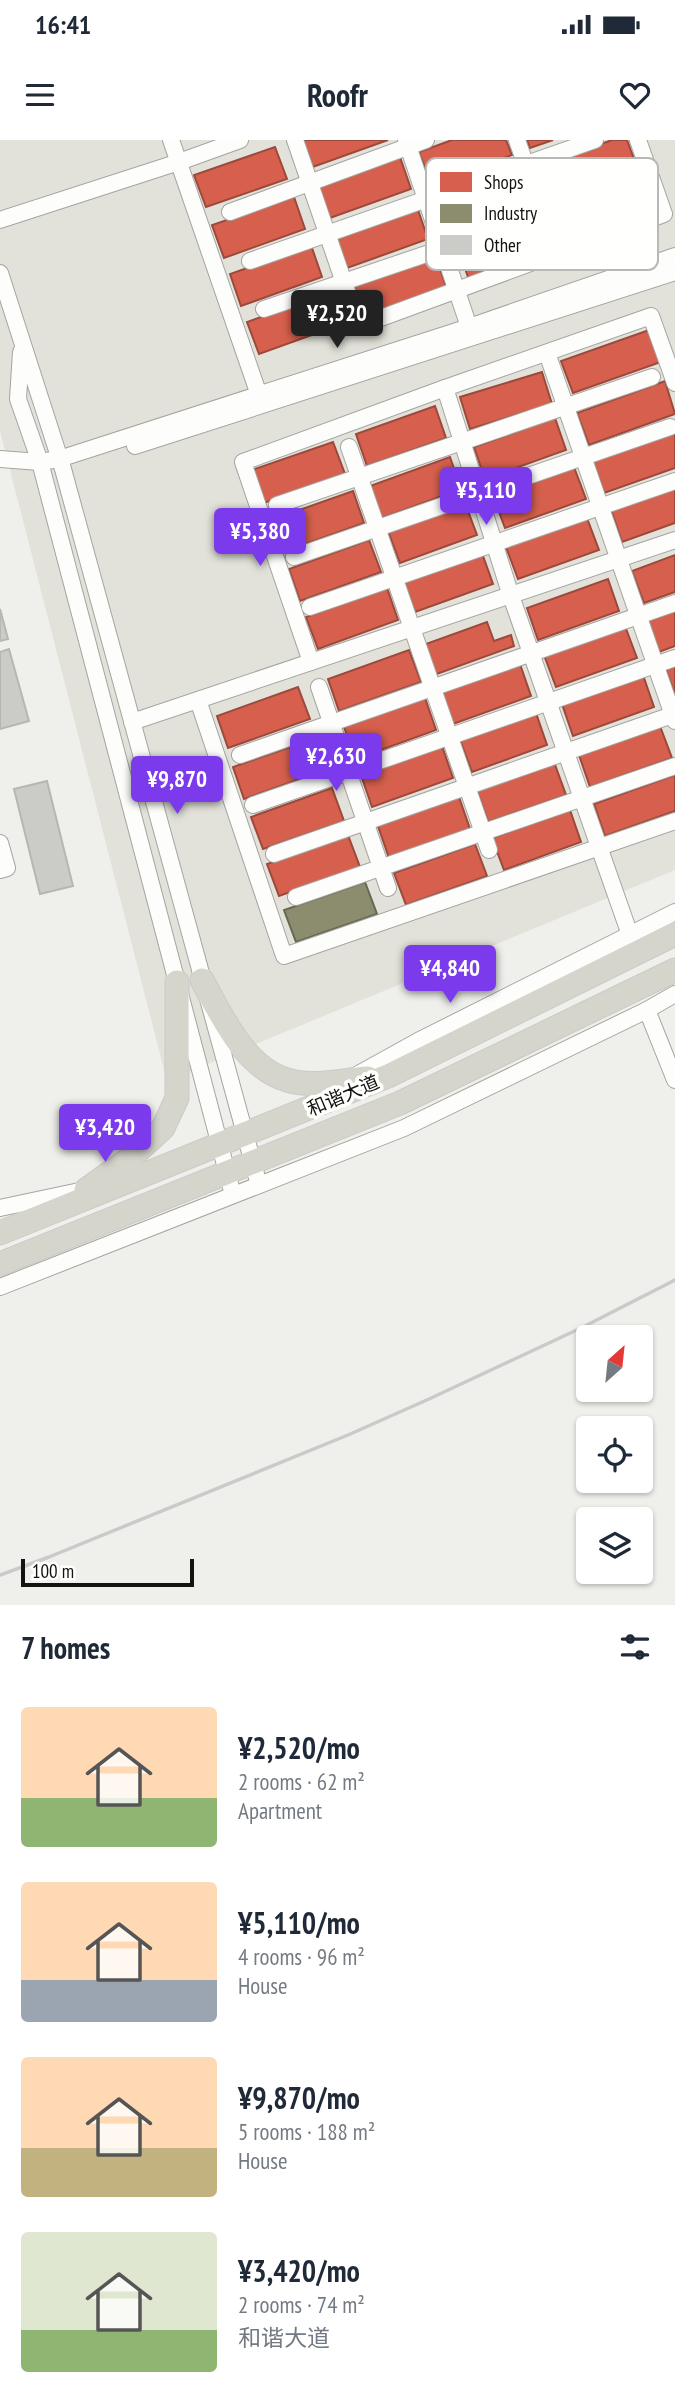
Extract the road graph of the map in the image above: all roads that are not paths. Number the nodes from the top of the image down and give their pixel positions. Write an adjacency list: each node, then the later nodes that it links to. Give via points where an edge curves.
1 (171, 140): 12 (street)
2 (240, 140): 12 (street)
3 (295, 140): 13 (street)
4 (426, 140): 8 (street)
5 (517, 140): 9 (street)
6 (595, 140): 10 (street)
7 (638, 140): 11 (street)
8 (407, 143): 13 (street); 15 (street)
9 (524, 158)
10 (543, 158)
11 (644, 158)
12 (179, 162): 18 (street); 40 (street)
13 (310, 183): 16 (street); 19 (street)
14 (658, 197): 17 (street, via 664,214)
15 (426, 199): 19 (street)
16 (230, 212)
17 (658, 216)
18 (0, 220)
19 (327, 234): 22 (street); 29 (street)
20 (426, 254): 29 (street)
21 (675, 256): 23 (street)
22 (250, 261)
23 (658, 262)
24 (450, 270): 30 (street)
25 (513, 270): 30 (street)
26 (634, 270): 34 (street)
27 (675, 272): 47 (street)
28 (0, 273): 35 (street)
29 (344, 282): 31 (street); 32 (street)
30 (457, 291): 33 (street); 34 (street)
31 (351, 303)
32 (264, 309)
33 (359, 326)
34 (469, 327): 40 (street)
35 (22, 343): 47 (street); 48 (street, via 18,399)
36 (547, 353): 38 (street, via 652,316); 39 (street); 41 (street)
37 (652, 377): 41 (street)
38 (675, 383)
39 (445, 388): 43 (street); 68 (street, via 243,462)
40 (259, 395): 47 (street)
41 (566, 407): 43 (street); 45 (street)
42 (670, 427): 45 (street)
43 (463, 442): 50 (street); 52 (street)
44 (349, 447): 50 (street)
45 (583, 457): 52 (street); 54 (street)
46 (0, 459): 48 (street)
47 (61, 464): 48 (street); 75 (street)
48 (41, 467): 49 (street); 101 (street)
49 (0, 469)
50 (359, 477): 53 (street); 55 (street)
51 (675, 481): 54 (street)
52 (479, 493): 55 (street); 57 (street)
53 (277, 505)
54 (601, 506): 57 (street); 59 (street)
55 (377, 528): 58 (street); 60 (street)
56 (675, 540): 59 (street)
57 (495, 543): 60 (street); 61 (street)
58 (294, 557)
59 (619, 559): 61 (street); 64 (street)
60 (394, 578): 63 (street); 65 (street)
61 (511, 596): 65 (street); 66 (street)
62 (675, 603): 64 (street)
63 (310, 607)
64 (639, 616): 66 (street); 69 (street)
65 (412, 628): 68 (street); 71 (street)
66 (531, 653): 71 (street); 73 (street)
67 (675, 658): 69 (street)
68 (311, 662): 72 (street)
69 (656, 665): 73 (street); 74 (street)
70 (319, 687): 76 (street)
71 (432, 688): 76 (street); 77 (street)
72 (198, 700): 75 (street); 89 (street, via 284,956)
73 (549, 702): 77 (street); 78 (street)
74 (674, 717): 78 (street)
75 (132, 722): 100 (street)
76 (331, 723): 79 (street); 81 (street)
77 (450, 736): 81 (street); 82 (street)
78 (566, 752): 82 (street); 83 (street)
79 (240, 755)
80 (675, 766): 83 (street)
81 (348, 772): 84 (street); 86 (street)
82 (467, 787): 86 (street); 87 (street)
83 (582, 798): 87 (street); 89 (street)
84 (253, 805)
85 (675, 821): 89 (street)
86 (365, 822): 91 (street); 92 (street)
87 (483, 832): 90 (street); 92 (street)
88 (0, 843): 93 (street, via 7,868)
89 (599, 847): 98 (street)
90 (489, 850)
91 (274, 853)
92 (382, 867): 94 (street); 95 (street)
93 (0, 870)
94 (388, 888)
95 (296, 897)
96 (675, 912): 98 (street)
97 (675, 934): 104 (highway, 和谐大道)
98 (630, 935): 105 (street)
99 (675, 970): 109 (highway, 和谐大道)
100 (202, 980): 105 (highway, via 234,1037 263,1068 287,1081); 107 (street)
101 (177, 982): 108 (street); 111 (highway, via 177,1098 163,1128)
102 (675, 994): 103 (street)
103 (647, 1010): 106 (street); 109 (street, via 404,1128)
104 (388, 1076): 105 (highway); 107 (highway, 和谐大道)
105 (349, 1079): 107 (street)
106 (675, 1080)
107 (244, 1136): 108 (highway, 和谐大道); 109 (street)
108 (220, 1145): 110 (street); 111 (street); 113 (highway, 和谐大道)
109 (256, 1174): 110 (highway, 和谐大道)
110 (230, 1184): 115 (highway, 和谐大道); 116 (street)
111 (86, 1189): 112 (street); 113 (highway)
112 (0, 1208)
113 (60, 1209): 114 (highway, 和谐大道)
114 (0, 1233)
115 (0, 1264)
116 (0, 1287)

